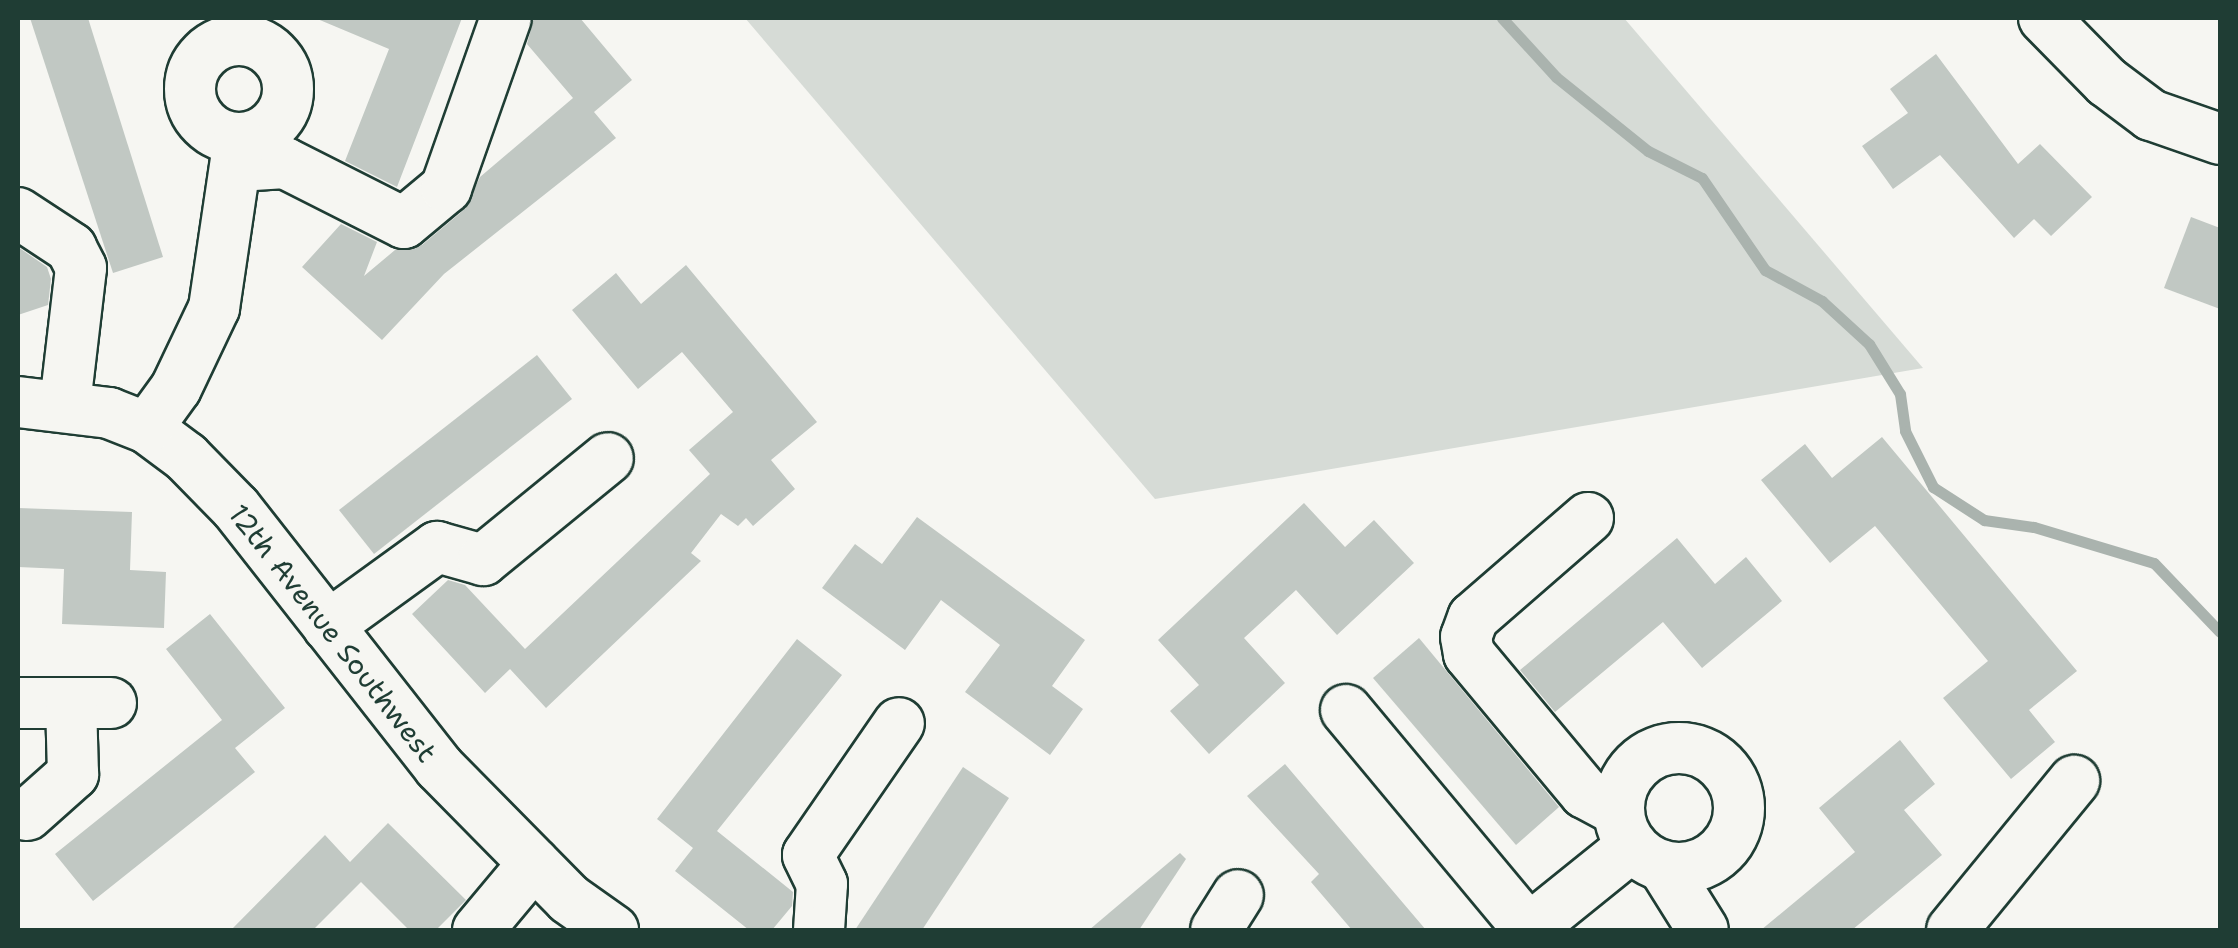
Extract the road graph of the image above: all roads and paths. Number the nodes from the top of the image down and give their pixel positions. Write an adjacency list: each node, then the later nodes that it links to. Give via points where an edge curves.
1 (506, 18): 5 (street, via 446,188 404,223 285,163)
2 (2044, 18): 4 (street, via 2106,82 2151,115)
3 (240, 29): 5 (street, via 208,51 190,80 196,114)
4 (2220, 139)
5 (238, 152): 8 (street, via 214,308 176,388)
6 (18, 213): 7 (street, via 71,248 81,268)
7 (41, 404): 8 (street, 12th Avenue Southwest)
8 (147, 428): 11 (street, 12th Avenue Southwest, via 236,508)
9 (608, 458): 11 (street, via 483,560 450,548 421,554)
10 (1588, 518): 17 (street, via 1473,618 1466,637 1469,654 1585,794)
11 (328, 626): 18 (street, 12th Avenue Southwest, via 438,767)
12 (18, 703): 16 (street, via 91,703 73,774)
13 (1346, 710): 22 (street)
14 (898, 723): 21 (street, via 808,855 822,884)
15 (2074, 781): 24 (street)
16 (28, 814)
17 (1638, 841): 22 (street); 23 (street)
18 (534, 863): 19 (street); 20 (street, 12th Avenue Southwest)
19 (478, 930)
20 (613, 930)
21 (819, 930)
22 (1529, 930)
23 (1703, 930)
24 (1952, 930)

